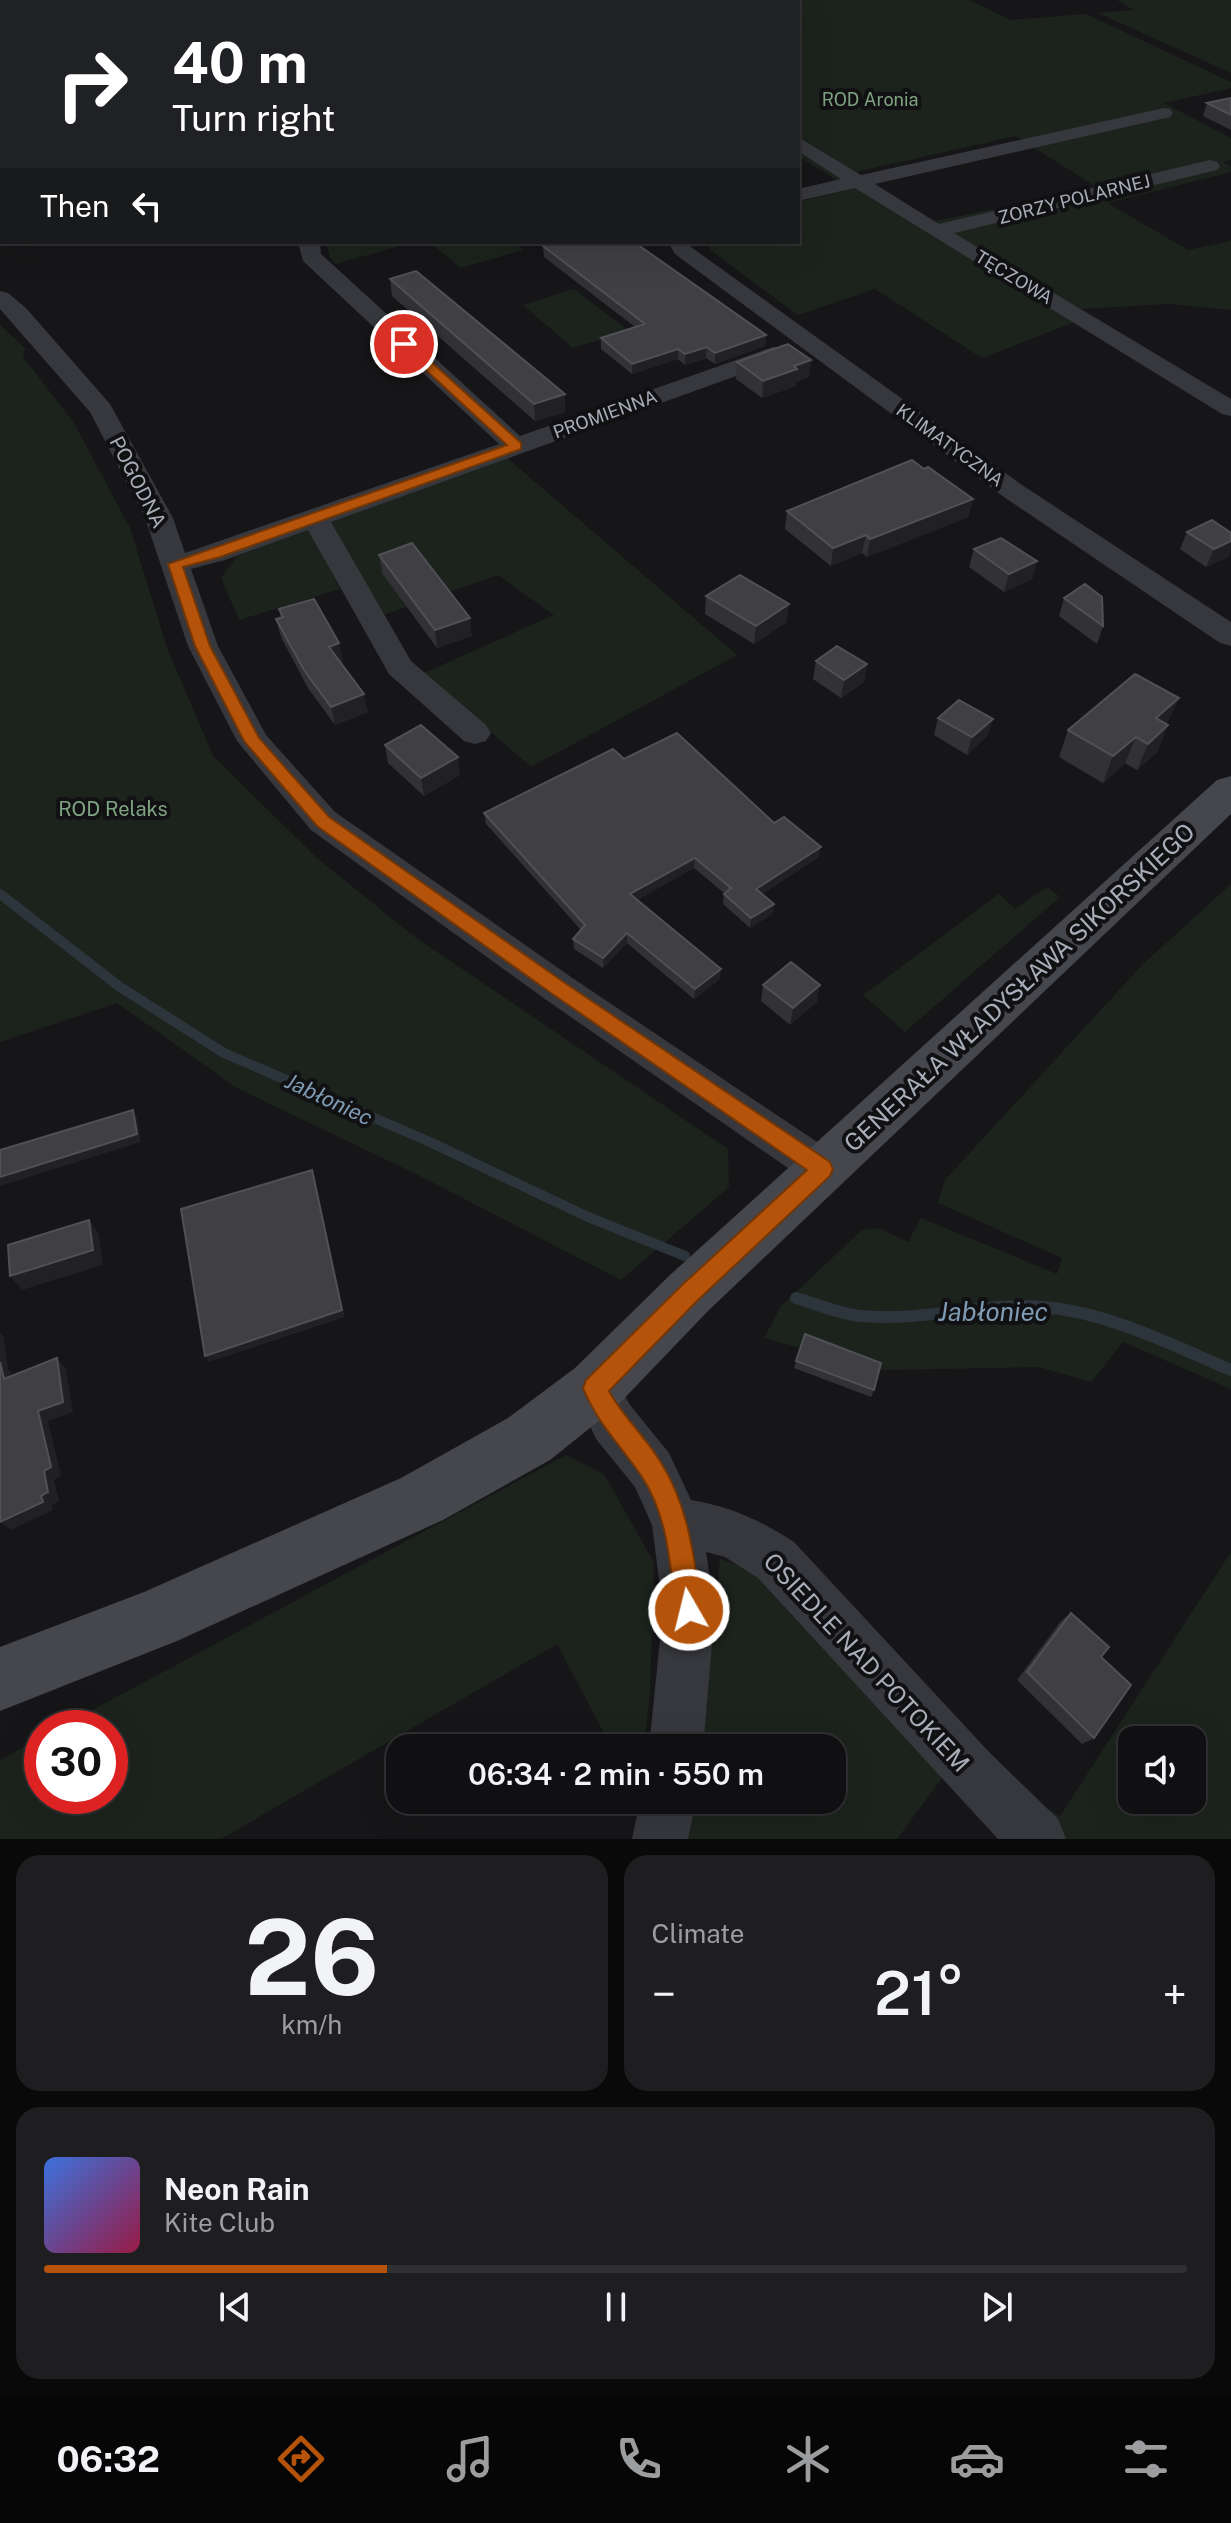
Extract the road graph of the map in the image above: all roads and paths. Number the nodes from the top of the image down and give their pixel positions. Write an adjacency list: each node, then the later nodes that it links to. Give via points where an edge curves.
1 (1164, 113): 4 (street)
2 (800, 144): 4 (street, TĘCZOWA)
3 (1210, 166): 6 (street, ZORZY POLARNEJ)
4 (861, 181): 5 (street); 6 (street, TĘCZOWA)
5 (800, 195)
6 (938, 231): 11 (street, TĘCZOWA)
7 (309, 244): 12 (street, via 311,256)
8 (680, 244): 10 (street, KLIMATYCZNA)
9 (0, 298): 14 (street, POGODNA, via 101,409 159,518)
10 (808, 342): 12 (street, PROMIENNA); 15 (street, KLIMATYCZNA, via 1013,491)
11 (1231, 409)
12 (516, 446): 13 (street, PROMIENNA)
13 (315, 518): 14 (street, PROMIENNA); 16 (street, via 400,667)
14 (175, 564): 18 (street, POGODNA, via 203,646 253,741 323,821)
15 (1231, 636)
16 (475, 733)
17 (1231, 790): 18 (street, GENERAŁA WŁADYSŁAWA SIKORSKIEGO)
18 (823, 1169): 19 (street, GENERAŁA WŁADYSŁAWA SIKORSKIEGO)
19 (595, 1388): 20 (street, via 613,1422 652,1470); 21 (street, GENERAŁA WŁADYSŁAWA SIKORSKIEGO, via 529,1439 422,1499 155,1619)
20 (676, 1523): 22 (street, via 689,1610); 25 (street, OSIEDLE NAD POTOKIEM, via 716,1527 744,1537 776,1560)
21 (0, 1679)
22 (677, 1734)
23 (665, 1814): 24 (street)
24 (660, 1839)
25 (1038, 1839)

